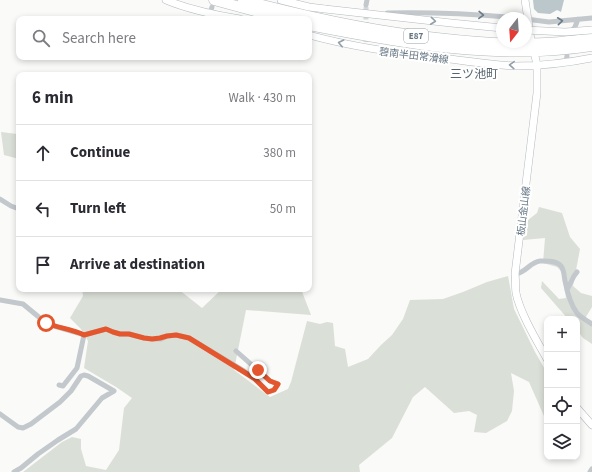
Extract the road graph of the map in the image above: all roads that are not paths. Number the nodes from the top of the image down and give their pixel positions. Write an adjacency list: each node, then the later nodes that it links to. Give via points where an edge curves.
1 (166, 0): 5 (main road, via 187,8)
2 (243, 0): 10 (highway, E87)
3 (281, 0): 7 (main road, bridge, via 309,7)
4 (525, 0): 6 (main road)
5 (212, 7): 8 (main road); 9 (highway)
6 (526, 12)
7 (372, 14): 11 (street, one-way to 11, via 409,12); 17 (main road, one-way to 17, bridge)
8 (233, 16)
9 (267, 16)
10 (307, 16)
11 (496, 16)
12 (312, 17): 22 (highway, E87, via 405,34 483,42 559,43)
13 (592, 18): 14 (street)
14 (578, 19): 15 (street, one-way to 14, via 548,22); 21 (street)
15 (532, 20)
16 (312, 26): 23 (highway, E87, via 398,41 507,52)
17 (496, 27)
18 (532, 30): 19 (main road, bridge)
19 (592, 30)
20 (312, 36): 26 (main road, 碧南半田常滑線, one-way to 20, via 518,66 395,53)
21 (568, 36)
22 (592, 38)
23 (592, 46)
24 (535, 56): 26 (main road, 板山金山線)
25 (592, 58): 26 (main road, 碧南半田常滑線, via 567,59)
26 (537, 65): 30 (main road, 板山金山線, via 537,93)
27 (0, 199): 28 (street)
28 (16, 208)
29 (577, 272): 31 (street)
30 (515, 274): 31 (street, via 537,262 559,264 563,270); 36 (main road, 板山金山線, via 516,292 521,309)
31 (567, 290): 33 (street, via 577,313)
32 (0, 300): 34 (street, via 23,304 46,323)
33 (592, 324)
34 (84, 335): 35 (street, via 106,329 148,339 176,335 189,338 255,379 268,392 274,390 278,384 270,381); 37 (street, via 77,368 63,386)
35 (236, 351)
36 (544, 354)
37 (59, 385)
38 (580, 411): 40 (main road)
39 (0, 414): 42 (street, via 18,427 24,428 60,402 84,374 114,391 102,398 76,429)
40 (592, 425)
41 (592, 469): 43 (street)
42 (14, 472)
43 (590, 472)

